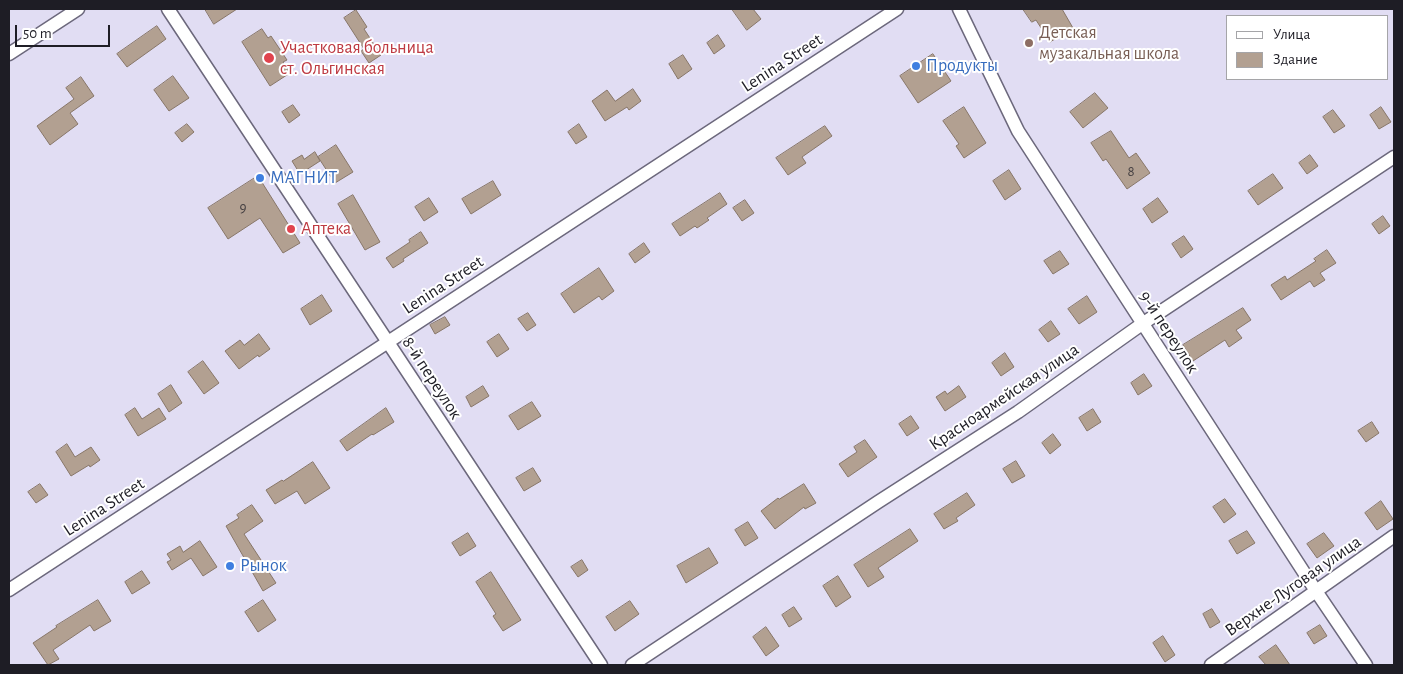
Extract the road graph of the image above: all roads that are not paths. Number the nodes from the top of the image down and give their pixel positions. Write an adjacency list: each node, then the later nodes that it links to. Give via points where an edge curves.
1 (78, 9): 5 (street)
2 (168, 9): 8 (street, 8-й переулок)
3 (897, 9): 8 (street, Lenina Street)
4 (959, 9): 7 (street, 9-й переулок, via 1018,131)
5 (9, 54)
6 (1394, 156): 7 (street, Красноармейская улица)
7 (1142, 324): 11 (street, 9-й переулок); 13 (street, Красноармейская улица, via 1018,412)
8 (388, 342): 10 (street, Lenina Street); 12 (street, 8-й переулок)
9 (1394, 536): 11 (street, Верхне-Луговая улица)
10 (9, 590)
11 (1316, 591): 14 (street, Верхне-Луговая улица); 15 (street, 9-й переулок)
12 (601, 665)
13 (632, 665)
14 (1211, 665)
15 (1366, 665)

